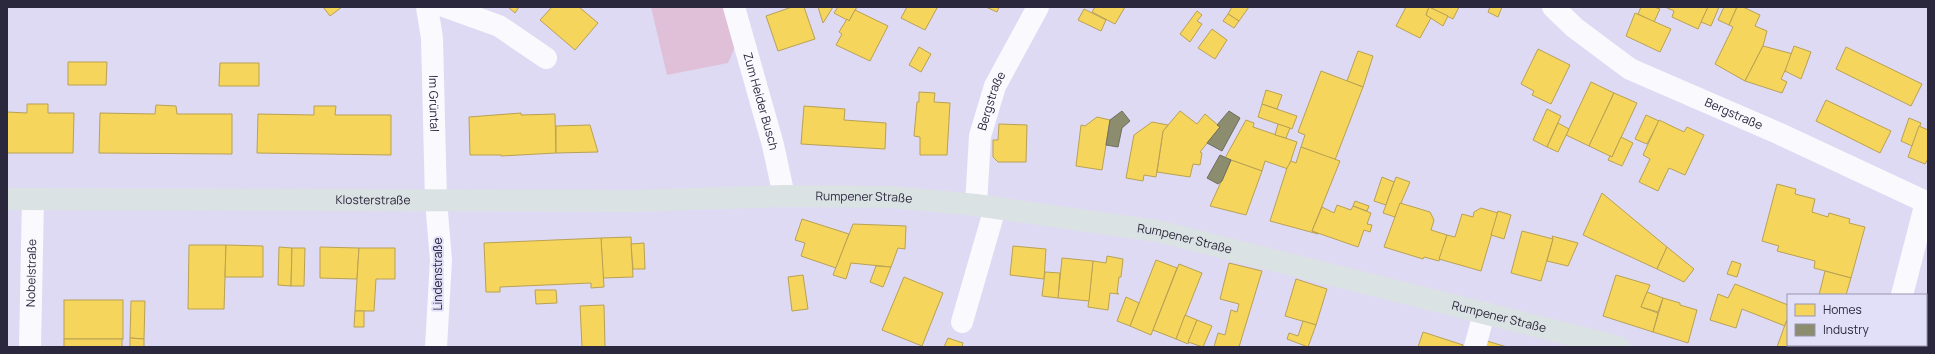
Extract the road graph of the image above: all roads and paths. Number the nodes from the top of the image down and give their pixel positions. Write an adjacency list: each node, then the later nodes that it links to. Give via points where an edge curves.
1 (427, 7): 11 (street, Im Grüntal, via 432,38)
2 (446, 7): 6 (street, via 499,26)
3 (734, 7): 7 (street, Zum Heider Busch, via 769,131)
4 (1038, 7): 13 (street, Bergstraße, via 995,86 980,136)
5 (1553, 7): 12 (street, Bergstraße, via 1575,28 1630,69 1780,134)
6 (546, 58)
7 (784, 196): 8 (main road, Rumpener Straße); 13 (main road, Rumpener Straße, via 891,197)
8 (740, 198): 11 (main road, Klosterstraße)
9 (7, 199): 10 (main road, Klosterstraße)
10 (33, 199): 11 (main road, Klosterstraße); 17 (street, Nobelstraße)
11 (436, 201): 18 (street, Lindenstraße, via 441,260)
12 (1927, 203): 14 (street, Bergstraße)
13 (986, 206): 15 (main road, Rumpener Straße, via 1157,231); 16 (street, Bergstraße)
14 (1902, 294)
15 (1484, 313): 19 (street); 20 (main road, Rumpener Straße)
16 (962, 322)
17 (30, 347)
18 (436, 347)
19 (1475, 347)
20 (1619, 347)

